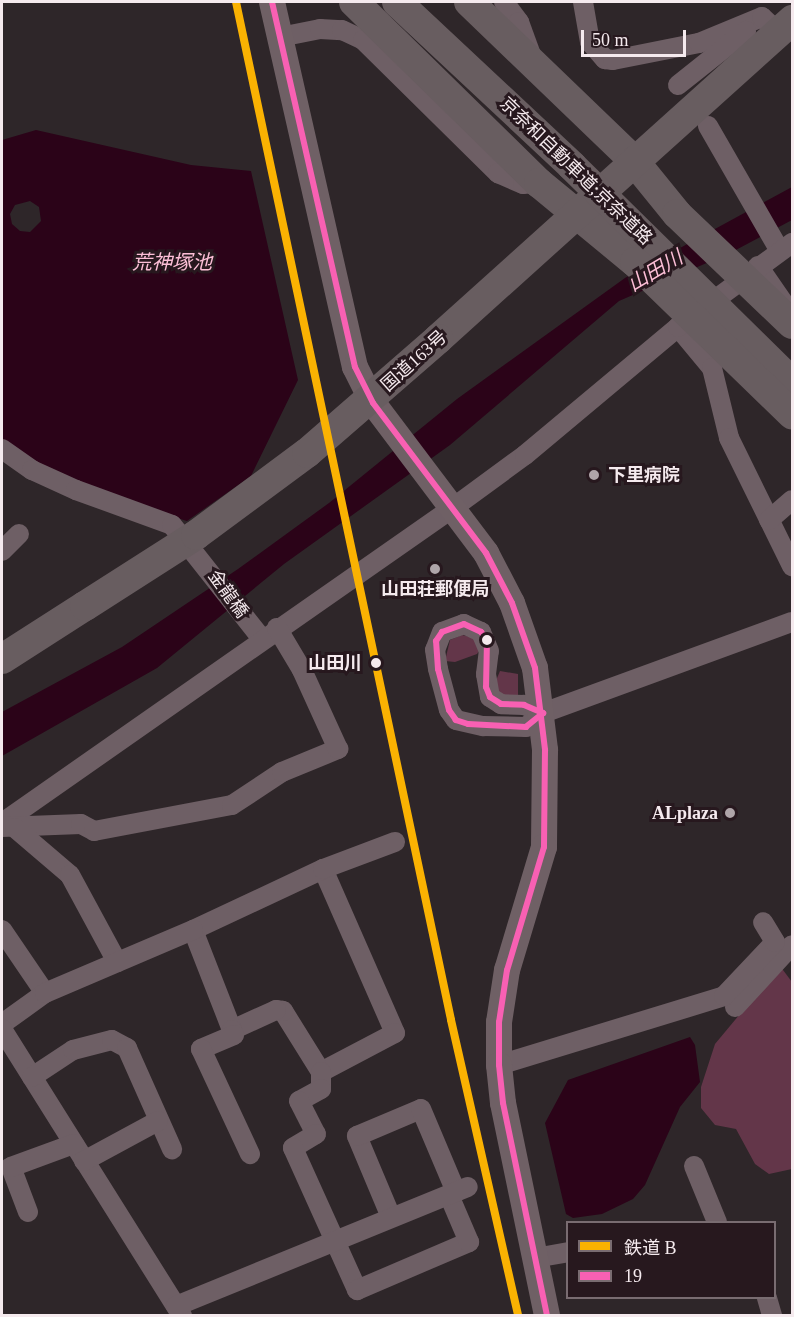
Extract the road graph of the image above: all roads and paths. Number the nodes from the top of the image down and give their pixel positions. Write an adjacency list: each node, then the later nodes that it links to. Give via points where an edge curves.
1 (272, 2): 9 (main road)
2 (354, 2): 16 (highway)
3 (397, 2): 11 (highway, 京奈和自動車道;京奈道路)
4 (411, 2): 11 (highway, 京奈和自動車道;京奈道路)
5 (469, 2): 10 (highway)
6 (504, 2): 10 (street, via 519,22)
7 (583, 2): 8 (street, via 590,42 605,59 613,60)
8 (777, 23): 12 (street); 13 (highway, 国道163号)
9 (280, 37): 16 (street, via 320,29 342,30 363,40 498,173 523,184); 27 (main road, via 346,337 365,390)
10 (532, 59): 14 (highway)
11 (463, 61): 24 (highway, 京奈和自動車道;京奈道路, bridge)
12 (678, 85)
13 (687, 124): 14 (highway, via 635,137); 15 (highway, 国道163号); 17 (highway, via 658,163); 19 (street, via 744,189)
14 (598, 125): 15 (highway); 15 (highway, via 607,152)
15 (607, 184): 16 (highway); 17 (highway); 18 (highway); 18 (highway, via 615,204); 20 (highway, 国道163号)
16 (541, 186): 20 (highway, via 550,219)
17 (669, 204): 22 (highway, bridge)
18 (614, 237): 25 (highway, bridge)
19 (782, 245): 21 (street)
20 (537, 247): 35 (highway, 国道163号, bridge, via 307,453 196,535)
21 (758, 266): 22 (street, via 783,298); 23 (street)
22 (792, 322)
23 (678, 327): 27 (street, via 525,455); 29 (street, via 712,368 722,420)
24 (792, 382)
25 (792, 414)
26 (2, 449): 34 (street, 金龍橋, via 32,470 76,490 172,525)
27 (447, 498): 34 (street); 36 (main road, via 486,553 512,603 535,668)
28 (792, 500): 29 (street)
29 (769, 520): 32 (street)
30 (19, 534): 31 (street)
31 (2, 551)
32 (792, 566)
33 (792, 622): 36 (street)
34 (265, 633): 37 (street); 37 (street, 金龍橋, via 302,670 338,749 282,772 232,805 94,831 81,824)
35 (2, 659)
36 (543, 712): 36 (street, via 526,727 475,725 456,720 449,710 438,669 435,650 442,632 464,624 482,632 489,651 486,675 490,697 501,704 524,705); 50 (main road, via 544,847 507,970 499,1022)
37 (6, 826): 44 (street, via 70,875)
38 (395, 842): 39 (street)
39 (323, 869): 42 (street); 51 (street, via 395,1034)
40 (763, 922): 50 (street, via 775,942 724,996)
41 (2, 930): 45 (street)
42 (193, 930): 44 (street); 49 (street)
43 (792, 945): 46 (street)
44 (117, 962): 45 (street)
45 (45, 993): 47 (street)
46 (735, 1007)
47 (2, 1024)
48 (2, 1029): 52 (street)
49 (232, 1030): 51 (street, via 276,1010 283,1011); 56 (street, via 234,1035 201,1049)
50 (499, 1065): 64 (main road)
51 (321, 1071): 62 (street, via 321,1089 299,1101 316,1134 293,1148)
52 (32, 1077): 53 (street, via 73,1050 112,1040 127,1048); 55 (street)
53 (158, 1121): 54 (street); 55 (street)
54 (172, 1149)
55 (79, 1152): 59 (street, via 11,1167); 65 (street)
56 (249, 1154)
57 (694, 1166): 61 (street)
58 (457, 1191): 60 (street); 60 (street, via 421,1109 357,1136); 62 (street, via 469,1242 357,1290)
59 (28, 1212)
60 (391, 1217): 62 (street)
61 (717, 1221)
62 (336, 1239): 65 (street)
63 (566, 1252): 64 (street)
64 (535, 1258): 66 (main road)
65 (179, 1311)
66 (547, 1316)

